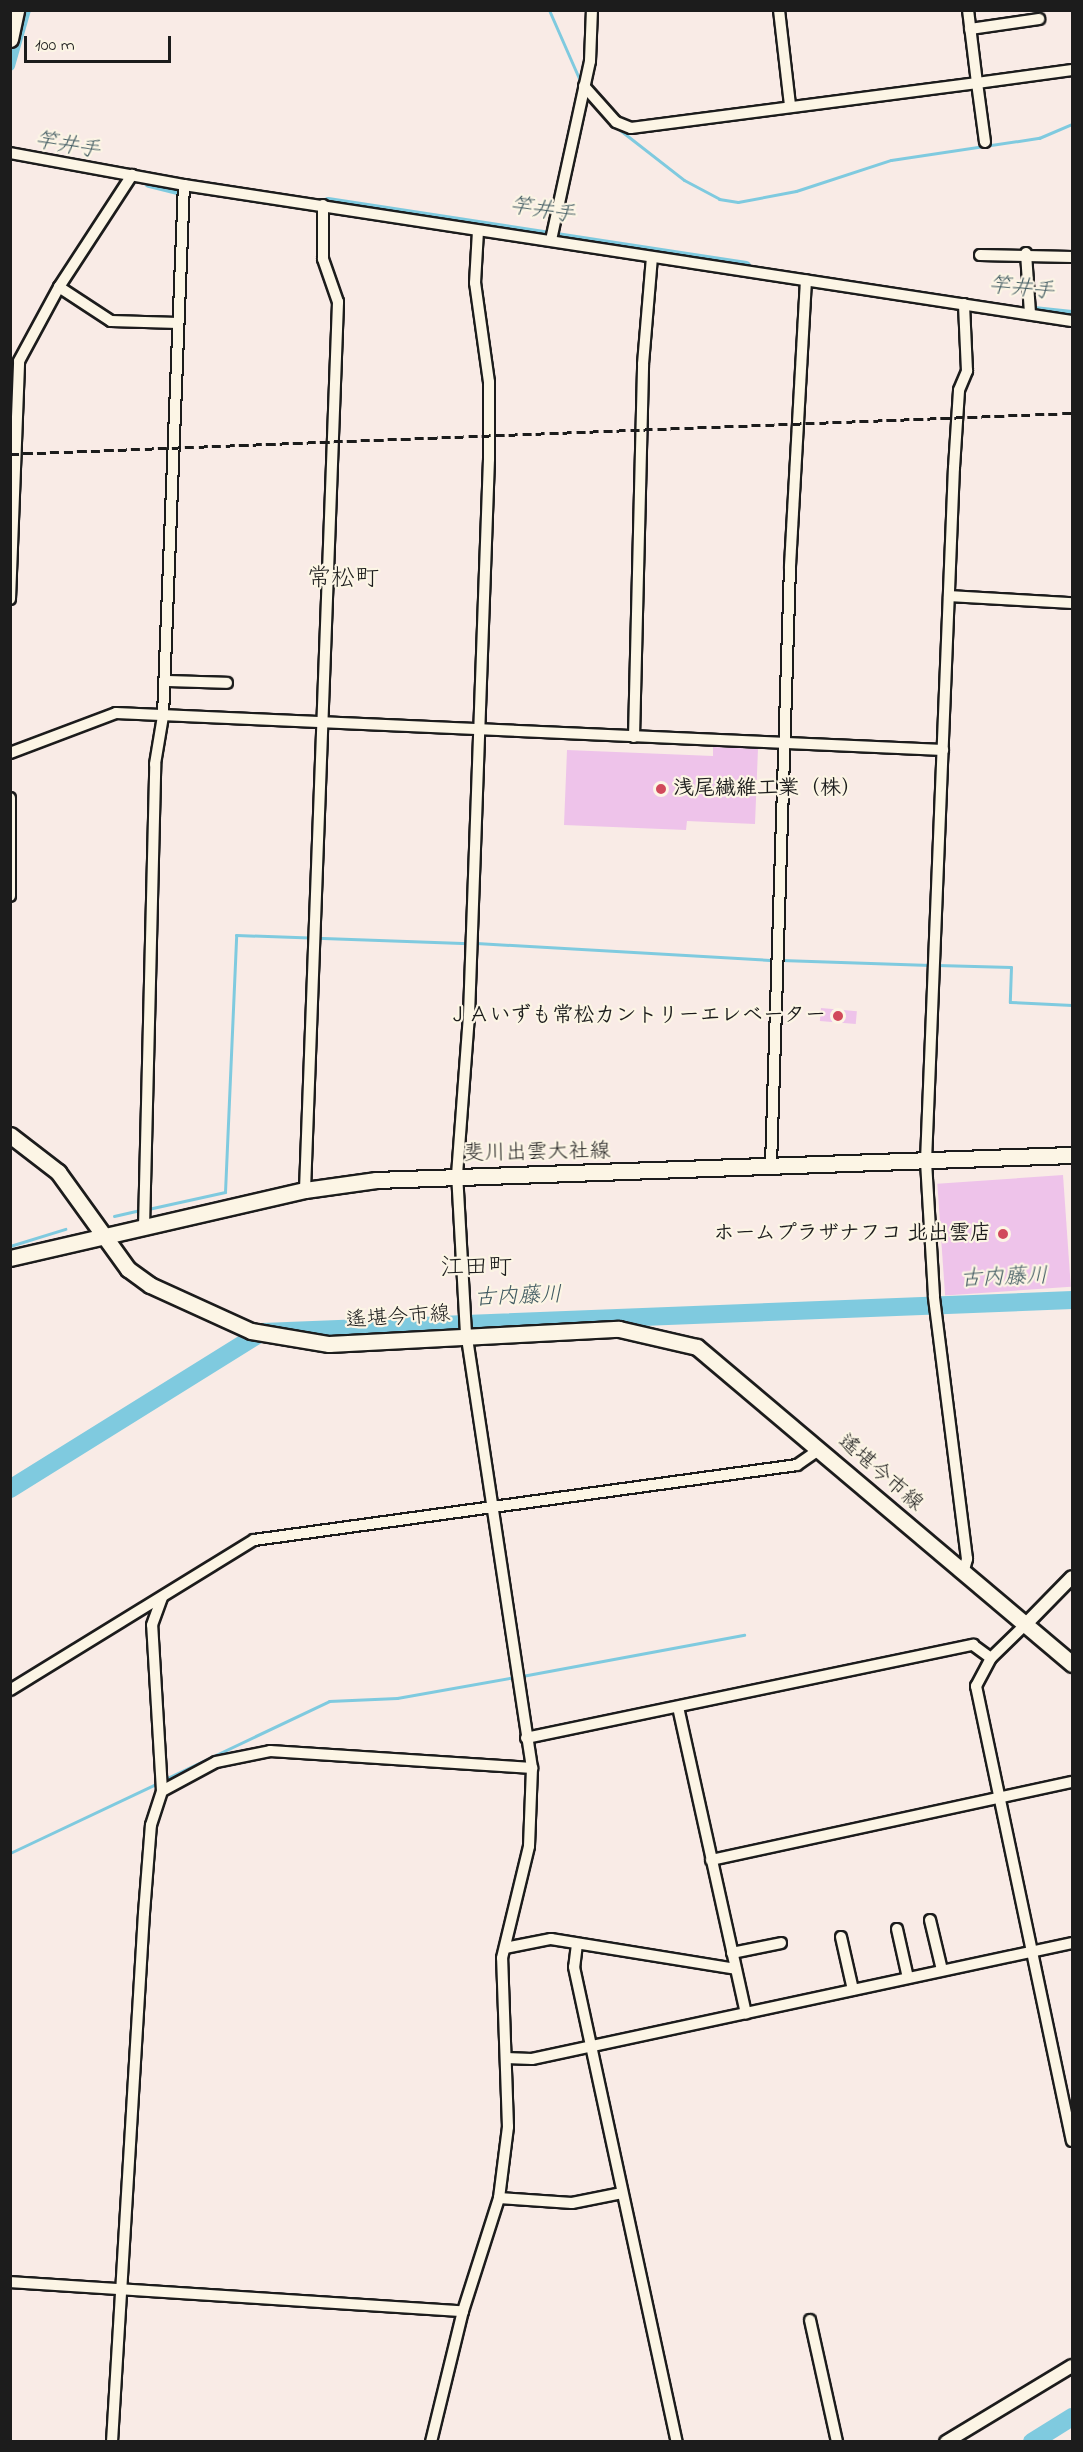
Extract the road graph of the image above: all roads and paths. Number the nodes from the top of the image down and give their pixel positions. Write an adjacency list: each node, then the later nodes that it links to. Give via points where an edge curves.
1 (15, 10): 7 (main road)
2 (592, 10): 10 (street)
3 (779, 10): 11 (street)
4 (968, 10): 6 (street)
5 (1039, 19): 6 (street)
6 (970, 29): 9 (street)
7 (10, 39)
8 (1072, 70): 9 (street)
9 (977, 83): 11 (street); 12 (street)
10 (584, 86): 11 (street, via 616,122 631,128); 18 (street)
11 (790, 105)
12 (985, 142)
13 (10, 153): 14 (street)
14 (132, 175): 15 (street); 24 (street)
15 (184, 185): 16 (street); 28 (street)
16 (323, 205): 17 (street); 36 (street, via 323,259 339,302)
17 (478, 231): 18 (street); 37 (street, via 475,283 489,382)
18 (551, 240): 21 (street)
19 (1026, 253): 20 (street); 22 (street); 26 (street)
20 (980, 255)
21 (652, 257): 23 (street); 38 (street, via 643,364)
22 (1072, 257)
23 (806, 280): 25 (street); 39 (street, via 791,554)
24 (59, 287): 28 (street, via 111,321); 29 (street, via 19,361)
25 (964, 304): 26 (street); 30 (street, via 967,371 957,413)
26 (1030, 314): 27 (street)
27 (1072, 321)
28 (178, 323): 33 (street)
29 (13, 464): 31 (street)
30 (949, 596): 32 (street); 40 (street)
31 (10, 599)
32 (1072, 603)
33 (165, 681): 34 (street); 35 (street)
34 (227, 683)
35 (163, 716): 36 (street); 41 (street, via 116,713); 50 (street, via 155,764 158,818)
36 (323, 724): 37 (street); 49 (street)
37 (478, 731): 38 (street); 48 (street)
38 (634, 737): 39 (street)
39 (788, 742): 40 (street); 47 (street)
40 (943, 750): 46 (street)
41 (10, 753)
42 (10, 798): 43 (street)
43 (10, 896)
44 (10, 1135): 51 (main road, 遙堪今市線, via 58,1172)
45 (1072, 1155): 46 (main road, 斐川出雲大社線)
46 (926, 1161): 47 (main road, 斐川出雲大社線); 56 (street, via 934,1296 967,1559)
47 (771, 1165): 48 (main road, 斐川出雲大社線)
48 (458, 1175): 49 (main road, 斐川出雲大社線); 53 (street)
49 (305, 1190): 50 (main road, 斐川出雲大社線)
50 (144, 1227): 51 (main road, 斐川出雲大社線)
51 (101, 1235): 52 (main road, 斐川出雲大社線); 53 (main road, 遙堪今市線, via 150,1285 275,1338 329,1344)
52 (10, 1258)
53 (466, 1334): 54 (main road, 遙堪今市線, via 619,1329 674,1337 722,1364); 55 (street)
54 (820, 1449): 55 (street, via 797,1465); 56 (main road, 遙堪今市線)
55 (491, 1509): 58 (street, via 254,1540); 64 (street)
56 (963, 1573): 59 (main road, 遙堪今市線)
57 (1072, 1577): 59 (street)
58 (162, 1598): 62 (street); 67 (street, via 152,1625)
59 (1027, 1623): 60 (street); 61 (main road, 遙堪今市線)
60 (991, 1658): 63 (street, via 974,1646); 68 (street, via 976,1686)
61 (1072, 1664)
62 (10, 1690)
63 (678, 1707): 64 (street); 69 (street)
64 (526, 1738): 65 (street)
65 (532, 1768): 67 (street, via 270,1750 216,1762); 76 (street, via 529,1846)
66 (1072, 1782): 68 (street)
67 (162, 1791): 91 (street, via 151,1825)
68 (1000, 1799): 69 (street); 77 (street)
69 (711, 1860): 78 (street)
70 (930, 1920): 80 (street)
71 (897, 1929): 81 (street)
72 (841, 1937): 82 (street)
73 (781, 1943): 78 (street)
74 (1072, 1943): 77 (street)
75 (578, 1944): 76 (street, via 551,1939); 79 (street); 84 (street, via 574,1967)
76 (505, 1948): 85 (street)
77 (1032, 1950): 80 (street); 86 (street)
78 (732, 1953): 79 (street)
79 (736, 1970): 83 (street)
80 (942, 1970): 81 (street)
81 (908, 1978): 82 (street)
82 (853, 1990): 83 (street)
83 (746, 2014): 84 (street)
84 (592, 2047): 85 (street, via 532,2059); 88 (street)
85 (506, 2058): 89 (street, via 508,2127)
86 (1069, 2104): 87 (street)
87 (1072, 2141)
88 (622, 2193): 89 (street, via 572,2203); 97 (street)
89 (499, 2198): 92 (street)
90 (10, 2282): 91 (street)
91 (120, 2290): 92 (street); 95 (street)
92 (463, 2311): 96 (street)
93 (810, 2320): 98 (street)
94 (1072, 2366): 99 (street)
95 (112, 2442)
96 (431, 2442)
97 (677, 2442)
98 (837, 2442)
99 (946, 2442)

